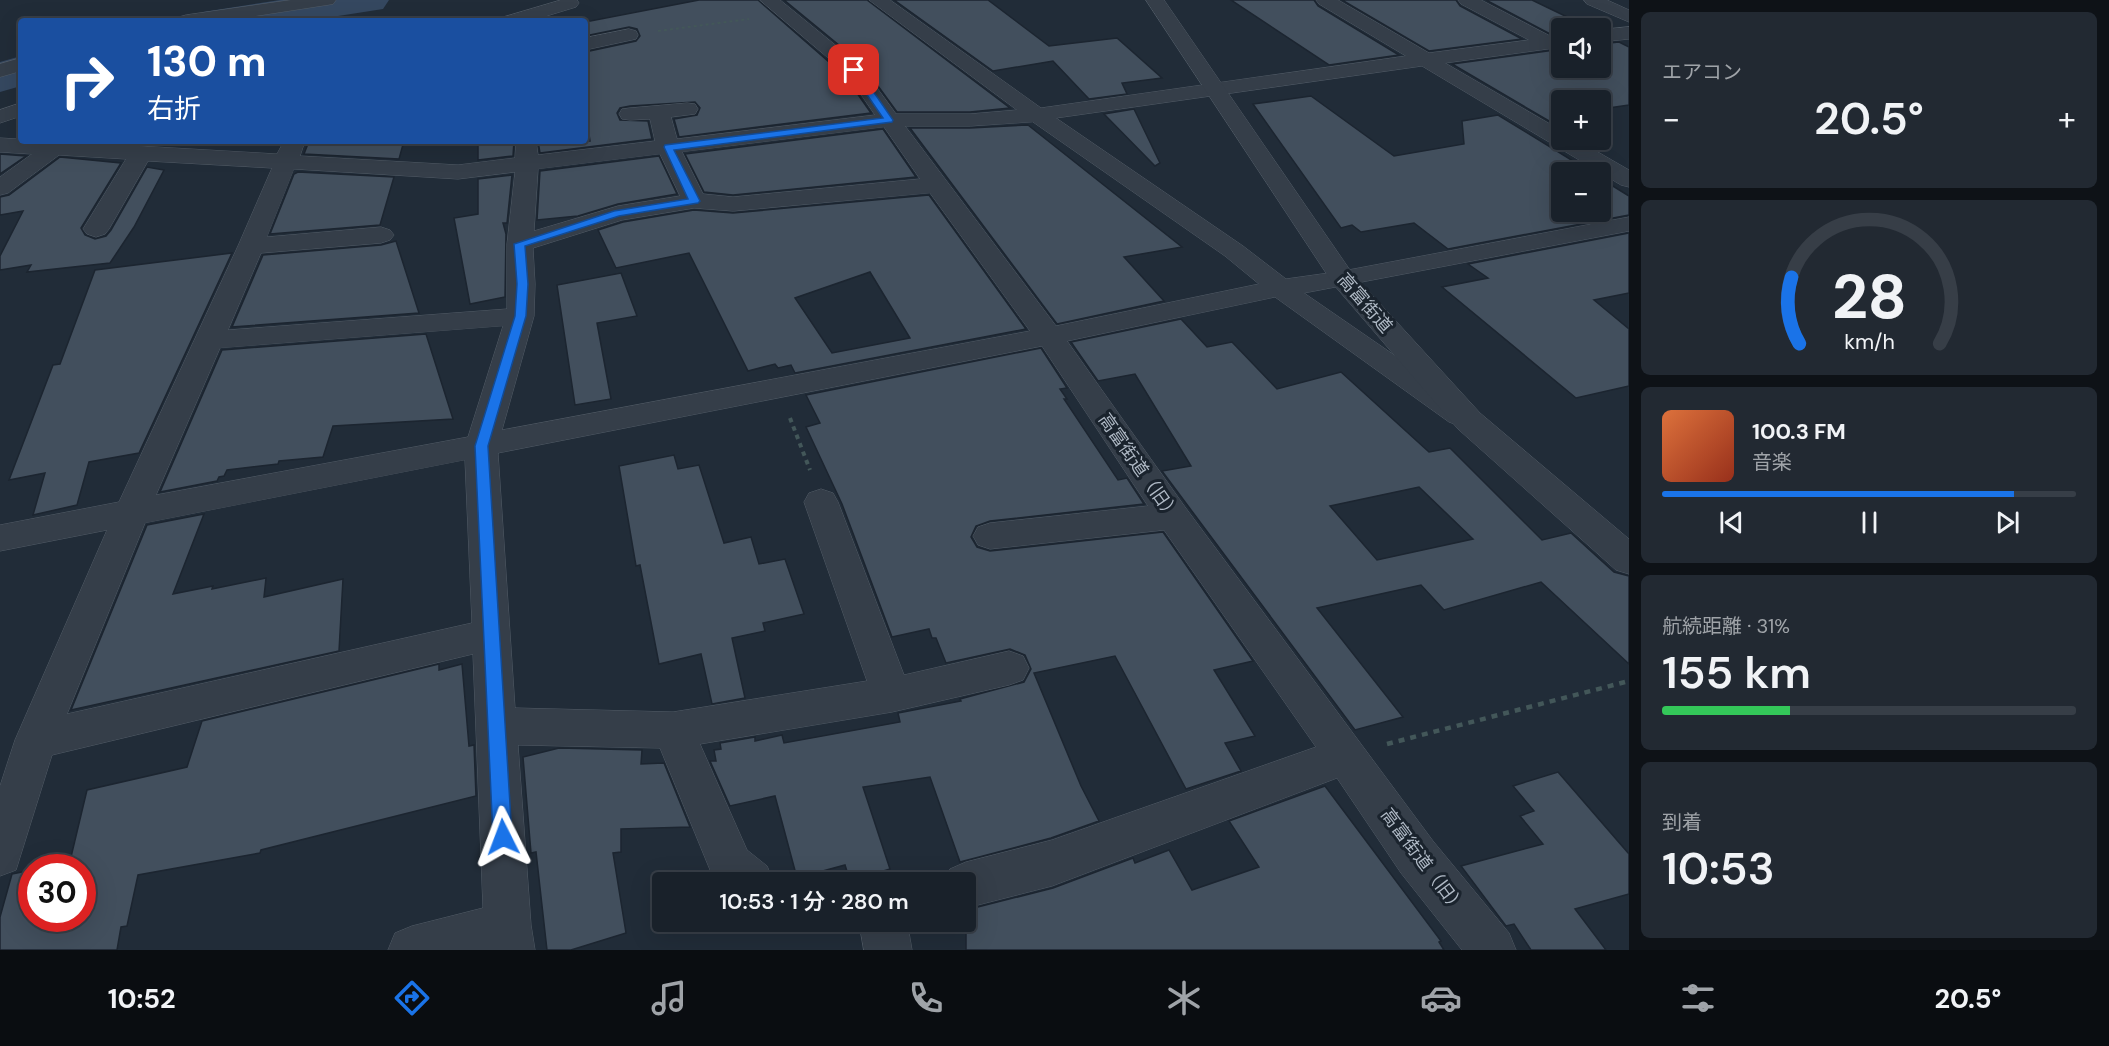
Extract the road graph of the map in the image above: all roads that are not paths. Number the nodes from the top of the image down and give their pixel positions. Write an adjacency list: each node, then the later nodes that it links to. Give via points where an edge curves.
1 (327, 0): 9 (street)
2 (878, 0): 27 (street)
3 (1155, 0): 22 (street, 高富街道)
4 (1325, 0): 19 (street)
5 (1467, 0): 16 (street)
6 (1593, 0): 10 (street)
7 (570, 3): 12 (street)
8 (777, 6): 29 (street, 高富街道（旧）, via 854,70)
9 (275, 11): 11 (street)
10 (1629, 17)
11 (213, 18)
12 (521, 18)
13 (1629, 33): 15 (street)
14 (628, 34): 17 (street)
15 (1611, 35)
16 (1551, 40)
17 (588, 43)
18 (1551, 43): 19 (street)
19 (1428, 60): 22 (street); 36 (street)
20 (18, 65): 21 (street)
21 (0, 71)
22 (1213, 88): 27 (street); 45 (street, 高富街道)
23 (687, 109): 25 (street)
24 (18, 110): 28 (street)
25 (659, 112): 26 (street); 32 (street)
26 (630, 114)
27 (1036, 115): 29 (street); 46 (street, via 1234,251)
28 (0, 117)
29 (889, 120): 32 (street); 37 (street, 高富街道（旧）)
30 (0, 145): 31 (street)
31 (61, 145): 35 (street); 38 (street)
32 (668, 147): 34 (street); 39 (street)
33 (289, 152): 34 (street, via 458,172); 35 (street); 44 (street)
34 (527, 152): 43 (street)
35 (140, 154): 41 (street)
36 (1629, 180)
37 (936, 185): 39 (street, via 733,204); 48 (street, 高富街道（旧）)
38 (0, 188)
39 (694, 201): 43 (street, via 618,213)
40 (1629, 224): 45 (street)
41 (96, 229)
42 (381, 236): 44 (street)
43 (520, 244): 47 (street)
44 (251, 246): 49 (street)
45 (1343, 279): 46 (street); 50 (street, 高富街道)
46 (1280, 288): 48 (street); 50 (street)
47 (520, 316): 49 (street); 51 (street)
48 (1049, 336): 51 (street); 54 (street, 高富街道（旧）)
49 (208, 340): 53 (street)
50 (1469, 421): 57 (street, 高富街道)
51 (481, 446): 53 (street); 58 (street)
52 (821, 502): 60 (street)
53 (131, 514): 56 (street); 63 (street)
54 (1173, 516): 55 (street); 64 (street, 高富街道（旧）)
55 (990, 536)
56 (0, 538)
57 (1629, 560)
58 (492, 634): 61 (street); 63 (street)
59 (1009, 668): 60 (street)
60 (892, 695): 62 (street)
61 (497, 726): 62 (street); 69 (street)
62 (674, 730): 66 (street, via 732,866)
63 (36, 740): 65 (street)
64 (1346, 755): 67 (street, via 1052,863); 72 (street, 高富街道（旧）, via 1417,857)
65 (0, 854)
66 (739, 872)
67 (976, 882)
68 (885, 932): 71 (street)
69 (509, 937): 70 (street)
70 (412, 950)
71 (888, 950)
72 (1492, 950)

